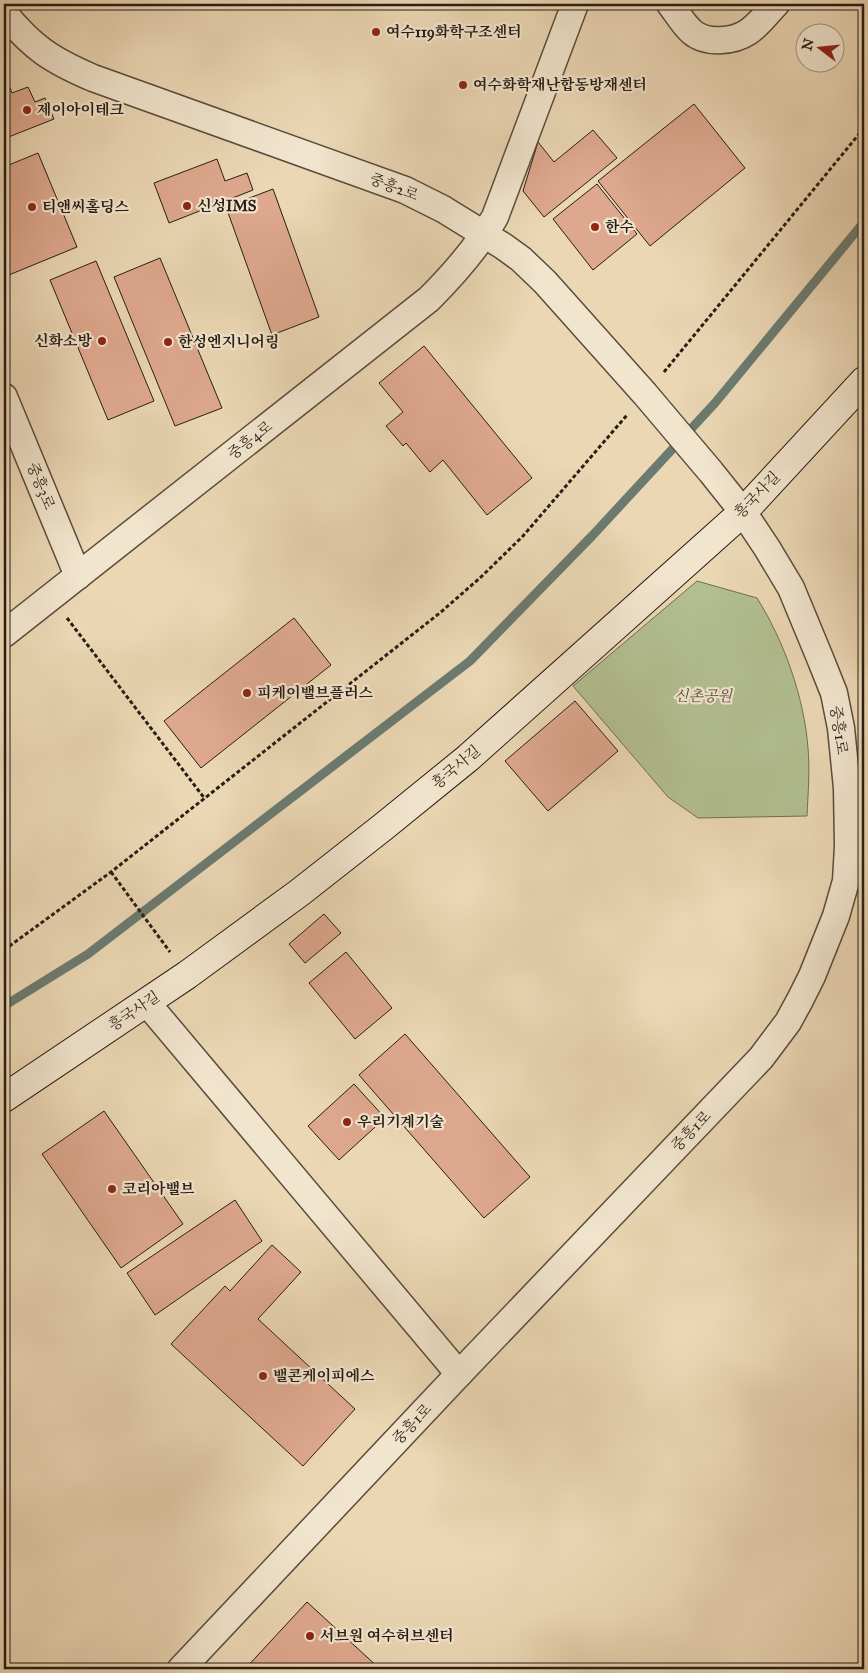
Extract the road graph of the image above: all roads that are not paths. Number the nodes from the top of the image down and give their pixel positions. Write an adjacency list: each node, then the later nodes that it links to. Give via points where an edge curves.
1 (575, 4): 5 (street, 중흥4로, via 495,217)
2 (670, 4): 3 (street, via 694,33 716,40 747,33)
3 (776, 4)
4 (4, 13): 5 (street, 중흥2로, via 31,43 68,67 405,190)
5 (485, 234): 8 (street, 중흥2로, via 521,259 545,282); 10 (street, 중흥4로, via 429,299)
6 (864, 382): 9 (street, 흥국사길)
7 (4, 397): 10 (street, 중흥3로)
8 (711, 472): 9 (street, 중흥1로)
9 (743, 512): 12 (street, 흥국사길, via 468,758 299,893); 14 (street, 중흥1로, via 791,588 834,693 847,788 848,846 846,881 836,916 800,1000 788,1022 760,1058)
10 (78, 576): 11 (street, 중흥4로)
11 (4, 634)
12 (147, 1002): 13 (street, 흥국사길); 14 (street)
13 (4, 1098)
14 (459, 1374): 15 (street, 중흥1로)
15 (181, 1669)

